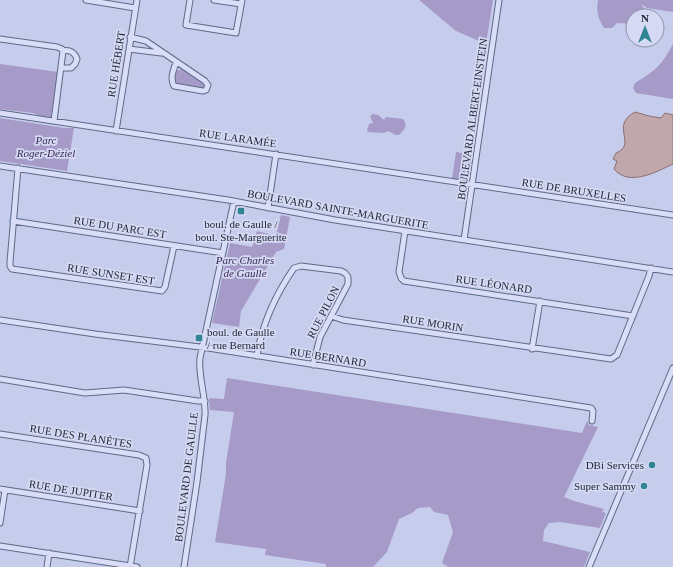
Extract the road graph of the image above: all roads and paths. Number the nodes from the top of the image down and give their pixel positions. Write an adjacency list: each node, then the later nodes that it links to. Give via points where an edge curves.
1 (86, 0): 7 (street)
2 (137, 0): 7 (street, RUE HÉBERT)
3 (190, 0): 6 (street, via 186,24 236,33)
4 (214, 0): 6 (street)
5 (499, 0): 21 (street, BOULEVARD ALBERT-EINSTEIN)
6 (241, 2)
7 (135, 8): 8 (street, RUE HÉBERT)
8 (130, 37): 10 (street, RUE HÉBERT); 12 (street, via 143,40)
9 (0, 39): 11 (street, via 57,47)
10 (129, 48): 12 (street); 17 (street, RUE HÉBERT)
11 (63, 51): 14 (street); 14 (street, via 73,52 77,59 71,68)
12 (164, 54): 13 (street)
13 (177, 62): 13 (street, via 172,82 174,86 206,90 207,82)
14 (62, 68): 16 (street)
15 (0, 113): 16 (street, RUE LARAMÉE)
16 (54, 121): 17 (street, RUE LARAMÉE)
17 (116, 130): 18 (street, RUE LARAMÉE)
18 (276, 154): 21 (street, RUE LARAMÉE); 23 (street)
19 (0, 166): 20 (street, BOULEVARD SAINTE-MARGUERITE)
20 (18, 168): 22 (street, BOULEVARD SAINTE-MARGUERITE); 25 (street)
21 (472, 185): 24 (street, RUE DE BRUXELLES); 27 (street, BOULEVARD ALBERT-EINSTEIN)
22 (234, 201): 23 (street, BOULEVARD SAINTE-MARGUERITE); 29 (street, BOULEVARD DE GAULLE)
23 (268, 208): 26 (street, BOULEVARD SAINTE-MARGUERITE)
24 (673, 215)
25 (13, 221): 28 (street, RUE DU PARC EST); 28 (street, RUE SUNSET EST, via 10,262 11,268 15,270 162,292)
26 (405, 231): 27 (street, BOULEVARD SAINTE-MARGUERITE); 32 (street, RUE LÉONARD, via 399,269 404,281)
27 (464, 240): 30 (street, BOULEVARD SAINTE-MARGUERITE)
28 (174, 246): 29 (street, RUE DU PARC EST)
29 (223, 253): 36 (street, BOULEVARD DE GAULLE)
30 (651, 268): 31 (street, BOULEVARD SAINTE-MARGUERITE); 34 (street, RUE MORIN)
31 (673, 272)
32 (540, 301): 34 (street, RUE LÉONARD); 37 (street)
33 (331, 316): 37 (street, RUE MORIN, via 343,320); 38 (street, RUE PILON, via 347,286 347,275 295,266 267,318); 39 (street, RUE PILON, via 318,341)
34 (632, 316): 37 (street, RUE MORIN, via 617,355 613,359)
35 (0, 320): 36 (street, RUE BERNARD)
36 (202, 347): 38 (street, RUE BERNARD); 42 (street, BOULEVARD DE GAULLE, via 200,365)
37 (532, 349)
38 (257, 356): 39 (street, RUE BERNARD)
39 (313, 365): 43 (street, RUE BERNARD, via 591,408)
40 (673, 368): 55 (street)
41 (0, 379): 42 (street, via 88,393 124,390)
42 (205, 401): 54 (street, BOULEVARD DE GAULLE, via 198,482)
43 (592, 421)
44 (0, 434): 47 (street, RUE DES PLANÈTES, via 143,456 148,463)
45 (2, 489): 46 (street); 47 (street, RUE DE JUPITER)
46 (2, 497): 48 (street)
47 (140, 511): 52 (street, RUE DES PLANÈTES)
48 (0, 523)
49 (0, 546): 50 (street)
50 (49, 553): 51 (street); 52 (street)
51 (47, 567)
52 (130, 567): 53 (street)
53 (137, 567)
54 (184, 567)
55 (589, 567)

